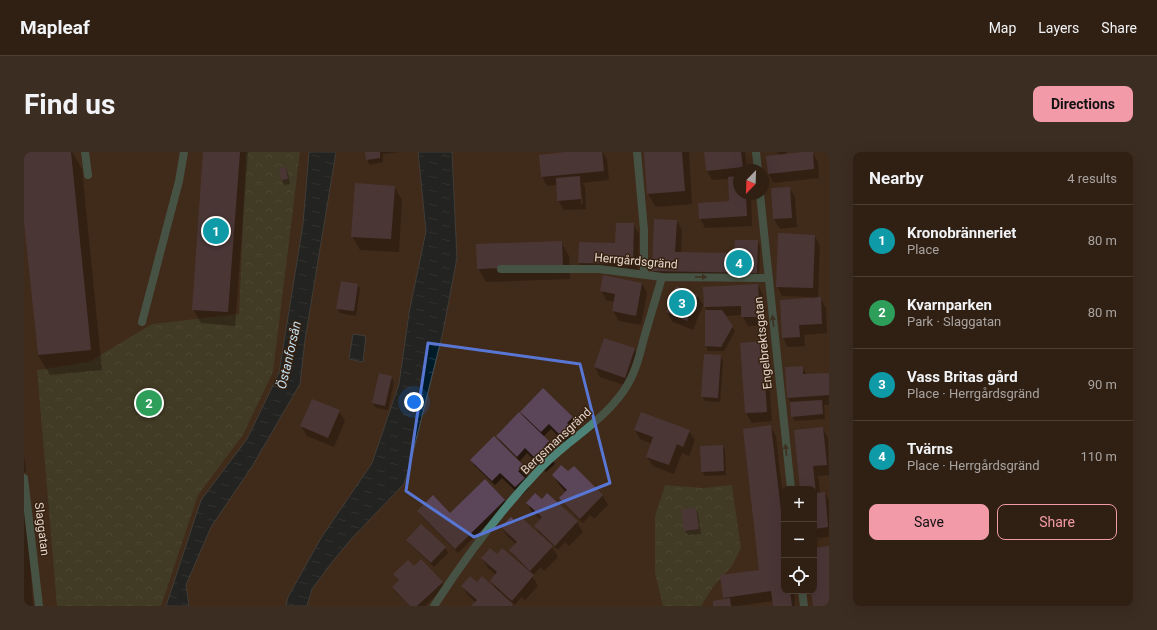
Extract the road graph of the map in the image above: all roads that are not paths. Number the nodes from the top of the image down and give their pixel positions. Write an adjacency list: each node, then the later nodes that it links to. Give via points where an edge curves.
1 (85, 152): 6 (street)
2 (184, 152): 12 (street, via 179,181)
3 (637, 152): 9 (street, via 644,230)
4 (756, 152): 5 (street)
5 (757, 164)
6 (88, 175)
7 (761, 200): 11 (street, Engelbrektsgatan)
8 (501, 269): 9 (street, Herrgårdsgränd, via 600,269)
9 (644, 274): 10 (street, Herrgårdsgränd)
10 (662, 277): 11 (street, Herrgårdsgränd, one-way to 11); 17 (street, Bergsmansgränd, via 636,366 624,390 604,413 540,469 478,544)
11 (768, 278): 14 (street, Engelbrektsgatan, one-way to 11)
12 (142, 322)
13 (24, 478): 16 (street, Slaggatan)
14 (791, 486)
15 (802, 594): 18 (street)
16 (39, 606)
17 (434, 606)
18 (804, 606)

